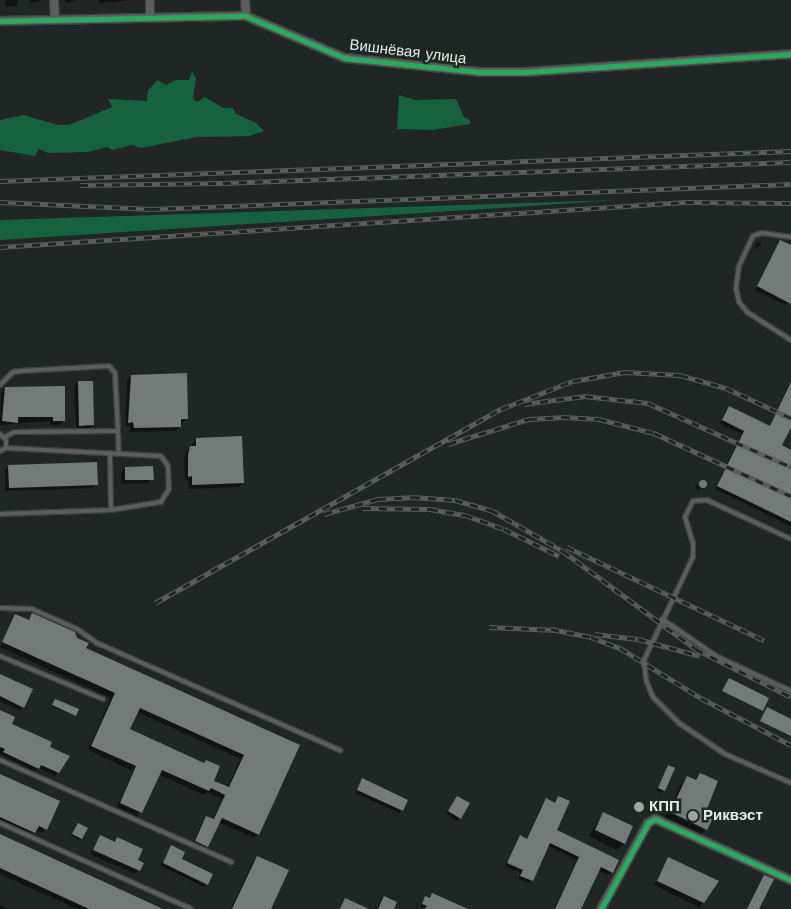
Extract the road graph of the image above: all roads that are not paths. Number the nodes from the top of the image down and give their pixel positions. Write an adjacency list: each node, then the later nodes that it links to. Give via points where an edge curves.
1 (54, 0): 6 (street)
2 (150, 0): 5 (street)
3 (245, 0): 4 (street)
4 (246, 16): 5 (street, Вишнёвая улица); 8 (street, Вишнёвая улица, via 345,58 480,72 526,72)
5 (150, 17): 6 (street, Вишнёвая улица)
6 (55, 19): 7 (street, Вишнёвая улица)
7 (0, 21)
8 (791, 54)
9 (791, 237): 10 (lane, via 762,233 753,236 739,266 736,288 739,302 747,312)
10 (791, 340)
11 (0, 385): 12 (lane, via 13,372 109,366 115,373)
12 (118, 431): 14 (lane, via 14,432); 18 (lane)
13 (0, 434): 14 (lane)
14 (5, 437): 15 (lane)
15 (6, 448): 16 (lane); 17 (lane)
16 (0, 452)
17 (110, 454): 18 (lane); 19 (lane)
18 (119, 454): 19 (lane, via 165,458 169,489 161,502)
19 (111, 510): 20 (lane)
20 (0, 514)
21 (791, 539): 23 (lane, via 707,500 693,501 686,517 693,557)
22 (0, 608): 27 (lane, via 32,609 77,629 97,643)
23 (662, 619): 25 (lane, via 716,656); 29 (lane, via 644,660 646,680 654,697 701,740)
24 (0, 656): 26 (lane)
25 (791, 691)
26 (103, 699)
27 (340, 750)
28 (0, 760): 31 (lane)
29 (791, 783)
30 (0, 823): 33 (lane)
31 (232, 862)
32 (791, 880): 34 (street, via 660,819 648,823)
33 (191, 909)
34 (601, 909)

